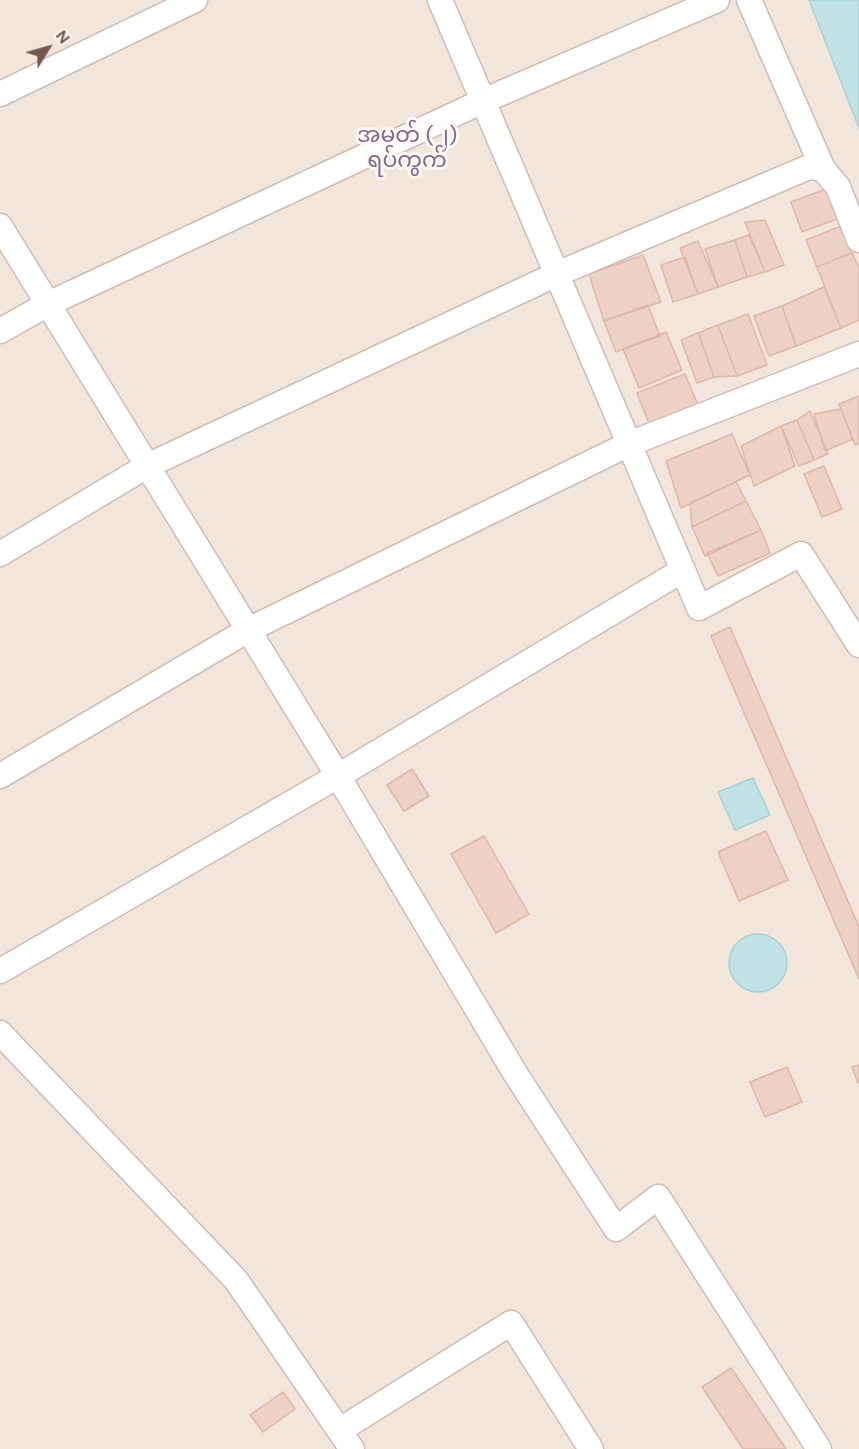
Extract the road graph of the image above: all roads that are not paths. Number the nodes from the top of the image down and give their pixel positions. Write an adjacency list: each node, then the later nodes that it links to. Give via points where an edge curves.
1 (195, 0): 5 (street)
2 (440, 0): 6 (street)
3 (717, 0): 6 (street)
4 (749, 0): 7 (street)
5 (0, 94)
6 (483, 101): 10 (street); 11 (street)
7 (823, 169): 9 (street, via 838,187); 10 (street, via 809,167)
8 (0, 226): 11 (street)
9 (859, 240)
10 (557, 274): 14 (street); 15 (street)
11 (48, 303): 12 (street); 15 (street)
12 (0, 331)
13 (859, 354): 14 (street)
14 (629, 444): 17 (street); 18 (street)
15 (147, 466): 16 (street); 18 (street)
16 (0, 554)
17 (683, 570): 19 (street, via 699,608 801,554); 21 (street)
18 (248, 630): 20 (street); 21 (street)
19 (859, 645)
20 (0, 776)
21 (338, 776): 22 (street); 26 (street, via 515,1073 616,1229 658,1197)
22 (0, 971)
23 (0, 1033): 24 (street, via 236,1280)
24 (346, 1439): 25 (street, via 511,1323)
25 (591, 1449)
26 (819, 1449)

